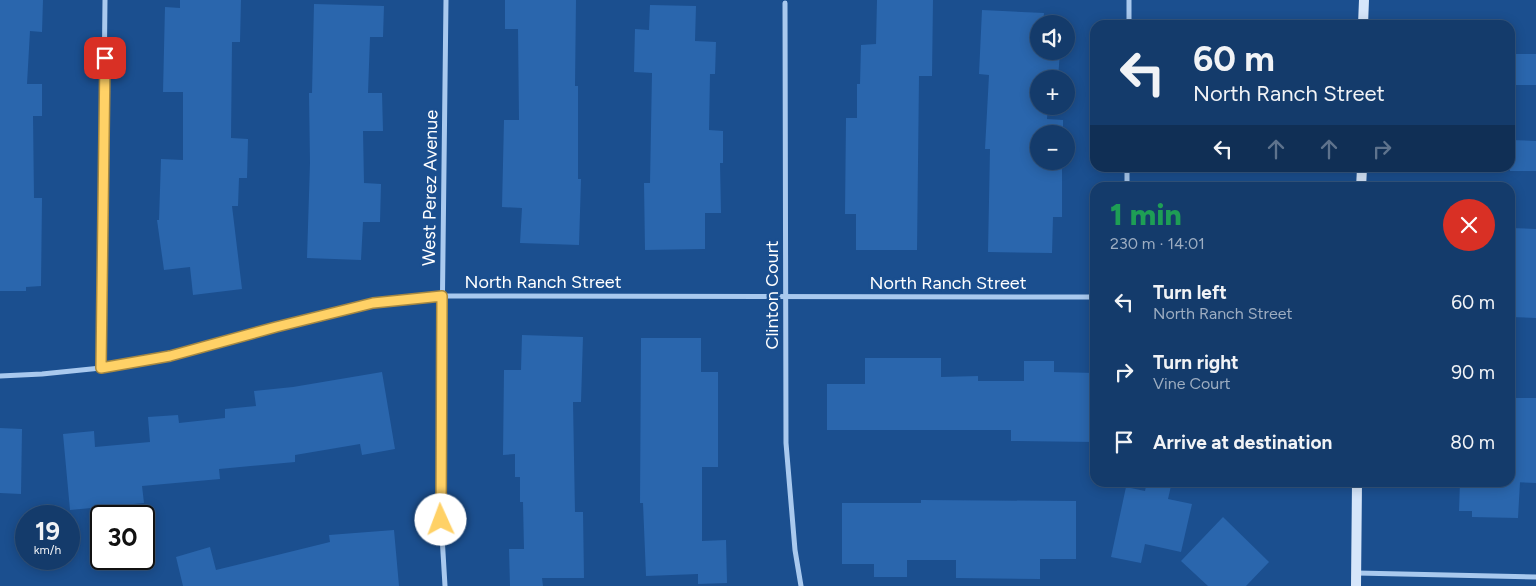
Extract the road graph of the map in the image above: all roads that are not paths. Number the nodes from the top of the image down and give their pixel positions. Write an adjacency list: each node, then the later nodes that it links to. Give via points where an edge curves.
1 (106, 0): 11 (street)
2 (446, 0): 8 (street, West Perez Avenue)
3 (1130, 0): 6 (street)
4 (1364, 0): 7 (street)
5 (786, 3): 9 (street, Clinton Court)
6 (1129, 20)
7 (1364, 20)
8 (442, 296): 9 (street, North Ranch Street); 11 (street, North Ranch Street, via 373,303 170,356); 16 (street, West Perez Avenue, via 440,502)
9 (785, 296): 10 (street, North Ranch Street); 17 (street, Clinton Court, via 786,443)
10 (1090, 297)
11 (101, 368): 12 (street, North Ranch Street)
12 (0, 376)
13 (1357, 487): 14 (street)
14 (1356, 574): 15 (street); 18 (street)
15 (1536, 577)
16 (445, 586)
17 (801, 586)
18 (1356, 586)

